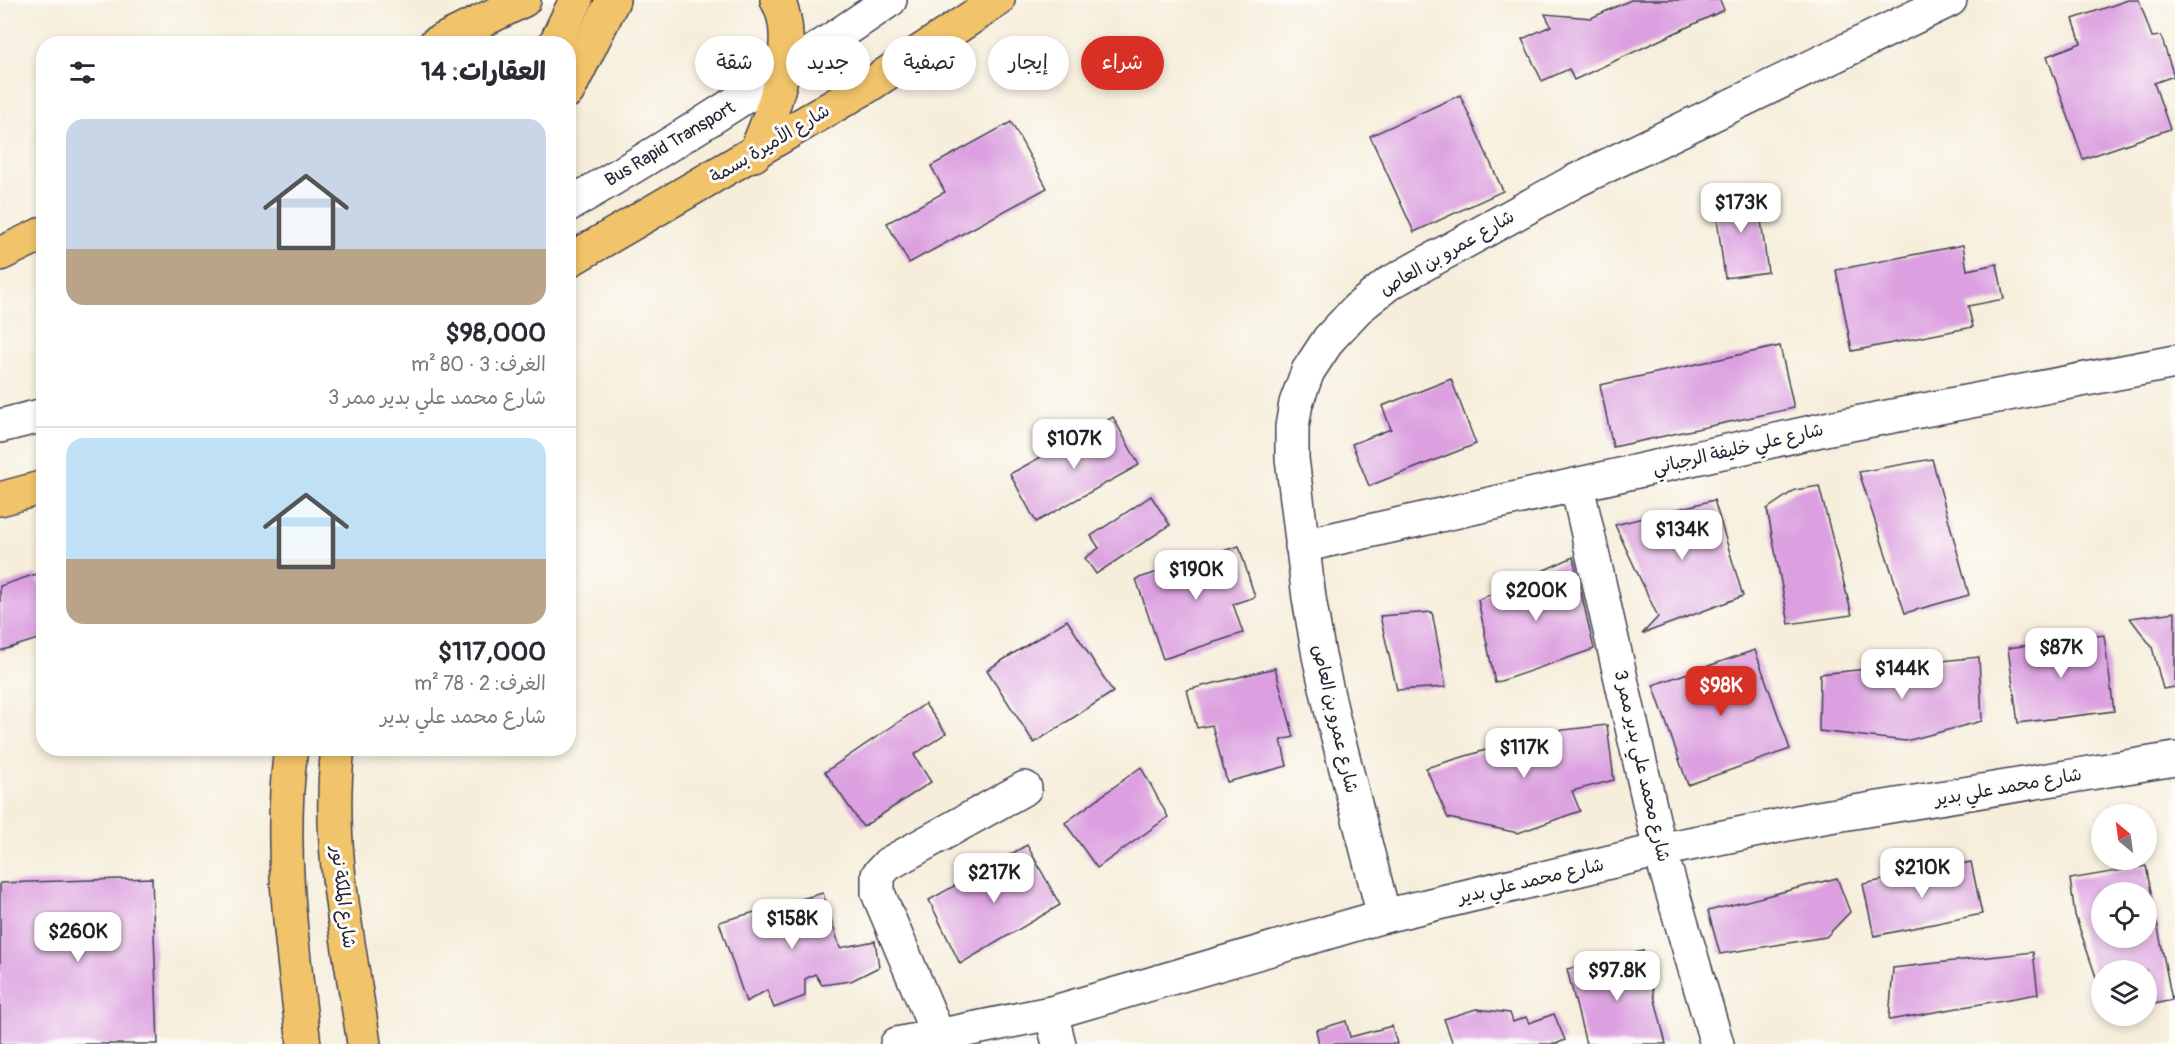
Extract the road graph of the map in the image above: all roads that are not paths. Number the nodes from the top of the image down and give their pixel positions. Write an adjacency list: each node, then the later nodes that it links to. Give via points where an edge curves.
1 (524, 0): 8 (main road)
2 (576, 0): 9 (main road)
3 (613, 0): 10 (main road)
4 (777, 0): 11 (main road, via 786,24 787,44)
5 (890, 0): 11 (street, Bus Rapid Transport)
6 (998, 0): 12 (main road, شارع الأميرة بسمة, via 868,86)
7 (1950, 0): 23 (street, شارع عمرو بن العاص, via 1575,181 1388,284 1357,309 1313,363 1296,403 1292,458)
8 (451, 36)
9 (559, 36)
10 (576, 75)
11 (780, 76): 12 (main road, via 767,125); 13 (street, Bus Rapid Transport)
12 (753, 155): 16 (main road, شارع الأميرة بسمة)
13 (576, 200)
14 (36, 237): 15 (main road)
15 (0, 254)
16 (576, 256)
17 (2175, 362): 20 (street, شارع علي خليفة الرجباني, via 1830,428)
18 (36, 417): 19 (street)
19 (0, 426)
20 (1577, 486): 23 (street, شارع علي خليفة الرجباني); 28 (street, شارع محمد علي بدير ممر 3)
21 (36, 489): 22 (main road)
22 (0, 498)
23 (1302, 546): 29 (street, شارع عمرو بن العاص, via 1319,656)
24 (290, 756): 32 (main road, via 285,842 290,930)
25 (338, 756): 33 (main road, شارع الملكة نور, via 334,845)
26 (2174, 761): 28 (street, شارع محمد علي بدير, via 1812,819)
27 (1025, 788): 31 (street, via 888,864 878,876 878,893)
28 (1660, 850): 29 (street, شارع محمد علي بدير); 35 (street, شارع محمد علي بدير ممر 3)
29 (1384, 916): 30 (street, شارع محمد علي بدير)
30 (1055, 1029): 31 (street, شارع محمد علي بدير)
31 (938, 1035): 34 (street, شارع محمد علي بدير)
32 (304, 1044)
33 (364, 1044)
34 (897, 1044)
35 (1717, 1044)

